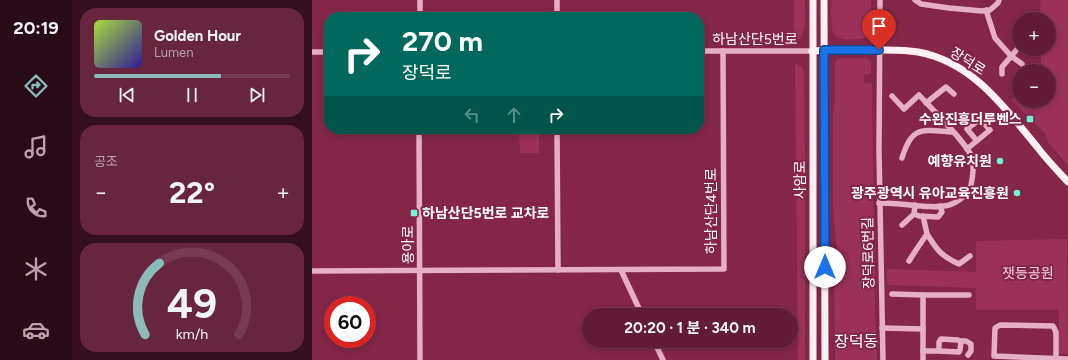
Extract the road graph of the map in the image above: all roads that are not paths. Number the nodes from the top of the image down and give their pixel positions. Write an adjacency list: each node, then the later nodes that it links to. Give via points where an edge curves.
1 (420, 0): 9 (street)
2 (557, 0): 10 (street)
3 (813, 0): 15 (main road, 사암로)
4 (824, 0): 11 (main road, 사암로)
5 (880, 0): 12 (street, 장덕로6번길)
6 (915, 0): 8 (street, via 921,4 949,8)
7 (998, 0): 8 (street, via 990,10)
8 (986, 10): 18 (street, via 996,38)
9 (420, 12)
10 (557, 12)
11 (824, 50): 12 (main road, 장덕로); 15 (main road, 장덕로); 60 (main road, 사암로)
12 (879, 50): 30 (main road, 장덕로, via 907,50 928,54 968,73 994,96); 31 (street, 장덕로6번길)
13 (704, 51): 14 (street, 하남산단5번로)
14 (723, 51): 15 (street, 하남산단5번로); 41 (street, 하남산단4번로, via 724,269)
15 (812, 51): 59 (main road, 사암로)
16 (312, 52): 17 (street)
17 (324, 52)
18 (1011, 56): 19 (street); 20 (street, via 1002,67)
19 (1022, 64)
20 (1002, 74)
21 (954, 94): 23 (street, via 946,87)
22 (892, 96): 23 (street, via 904,109 919,95)
23 (926, 103): 24 (street)
24 (953, 132): 28 (street); 29 (street, via 921,131 910,137)
25 (419, 134): 43 (street, 용아로)
26 (557, 134): 40 (street)
27 (977, 141): 28 (street)
28 (967, 149): 33 (street, via 973,167 968,191 955,202)
29 (902, 158)
30 (1068, 182)
31 (879, 203): 32 (street); 48 (street, 장덕로6번길)
32 (915, 205): 33 (street); 34 (street)
33 (940, 206): 35 (street, via 942,212 938,217)
34 (914, 214): 35 (street); 36 (street)
35 (923, 216): 37 (street)
36 (902, 225)
37 (927, 234): 38 (street, via 938,252 951,260 959,264); 39 (street)
38 (970, 256)
39 (910, 261)
40 (558, 270): 41 (street, 하남산단4번로); 43 (street, 하남산단4번로)
41 (621, 270): 47 (street)
42 (312, 271): 43 (street, 하남산단4번로)
43 (420, 271): 57 (street, 용아로)
44 (892, 294): 45 (street)
45 (923, 294): 46 (street); 49 (street)
46 (969, 294)
47 (639, 308)
48 (882, 328): 49 (street); 61 (street, 장덕로6번길)
49 (923, 329): 52 (street)
50 (960, 341): 53 (street, via 940,340); 53 (street, via 959,352); 54 (street, via 971,344)
51 (657, 348): 58 (street)
52 (923, 351): 53 (street); 62 (street)
53 (939, 351)
54 (968, 356)
55 (1056, 358): 55 (street, via 994,356 995,328 1000,325 1052,326 1056,332); 56 (street)
56 (1068, 359)
57 (420, 360)
58 (663, 360)
59 (813, 360)
60 (825, 360)
61 (882, 360)
62 (923, 360)

